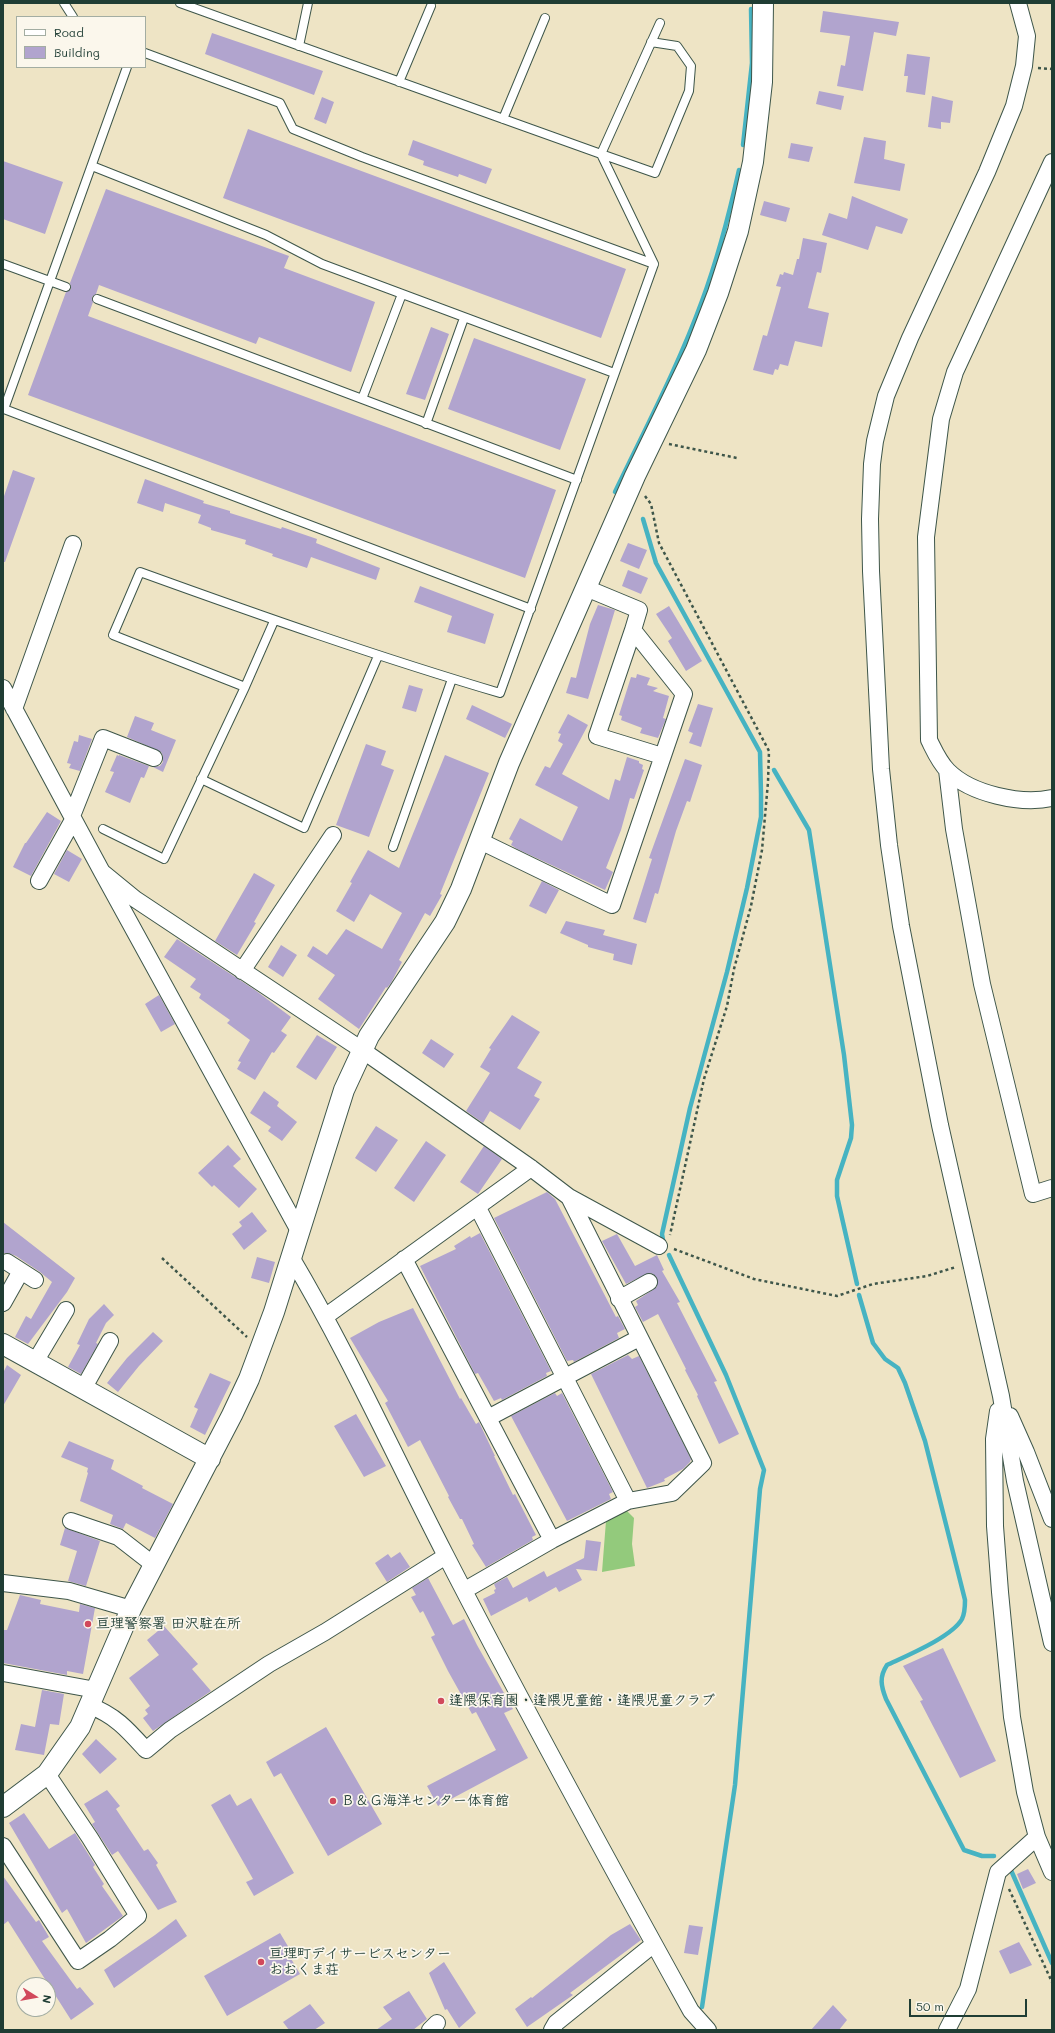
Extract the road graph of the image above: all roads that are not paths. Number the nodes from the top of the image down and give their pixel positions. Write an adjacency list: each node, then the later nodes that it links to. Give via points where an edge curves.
1 (64, 3): 7 (lane)
2 (180, 3): 11 (lane)
3 (308, 3): 11 (lane)
4 (763, 3): 31 (street, via 760,96 753,162 738,231 696,350 633,481)
5 (1018, 3): 76 (street, via 1027,36 1024,66 1014,106 987,172 894,372 875,441 871,491 873,637 888,845 917,1016)
6 (431, 6): 14 (lane)
7 (72, 16)
8 (545, 18): 15 (lane)
9 (660, 23): 10 (lane)
10 (651, 42): 16 (lane); 16 (lane, via 677,46 691,66 689,91 655,173)
11 (299, 46): 14 (lane)
12 (146, 53): 20 (lane, via 280,103 293,129 300,132)
13 (127, 68): 18 (lane)
14 (399, 82): 15 (lane)
15 (503, 119): 16 (lane)
16 (601, 154): 20 (lane)
17 (1052, 162): 42 (street, via 955,372 941,419 926,537 928,740)
18 (92, 166): 21 (lane); 23 (lane, via 266,235 322,264)
19 (3, 264): 21 (lane)
20 (654, 264): 26 (lane)
21 (49, 281): 22 (lane); 32 (lane, via 4,409)
22 (66, 287)
23 (402, 294): 25 (lane); 27 (lane)
24 (97, 299): 27 (lane)
25 (464, 318): 26 (lane); 28 (lane)
26 (614, 373): 29 (lane)
27 (362, 399): 28 (lane)
28 (426, 424): 29 (lane)
29 (578, 480): 32 (lane)
30 (73, 544): 39 (street)
31 (586, 588): 34 (street, via 639,610); 48 (street, via 509,763)
32 (531, 609): 36 (lane, via 500,693)
33 (274, 621): 35 (lane); 37 (lane); 37 (lane, via 140,572 113,635)
34 (632, 630): 40 (street, via 684,694); 40 (street, via 597,736)
35 (378, 656): 36 (lane); 43 (lane, via 304,828)
36 (452, 679): 49 (lane)
37 (245, 687): 43 (lane)
38 (3, 688): 39 (street)
39 (14, 709): 45 (street)
40 (662, 756): 48 (street, via 612,905)
41 (154, 758): 45 (street, via 104,738)
42 (947, 770): 44 (street, via 961,782 992,794 1020,800); 55 (street, via 954,829 982,984 1033,1194)
43 (201, 779): 46 (lane, via 164,859)
44 (1052, 798)
45 (73, 818): 50 (street); 51 (street)
46 (103, 829)
47 (333, 835): 52 (street)
48 (480, 841): 53 (street, via 445,922)
49 (393, 847)
50 (102, 872): 52 (street, via 134,899); 58 (street)
51 (39, 881)
52 (242, 971): 53 (street)
53 (362, 1050): 54 (street); 58 (street, via 344,1090)
54 (531, 1168): 56 (street); 57 (street)
55 (1052, 1188)
56 (569, 1197): 59 (street); 66 (street)
57 (478, 1208): 61 (street); 74 (street)
58 (299, 1231): 60 (street)
59 (664, 1247)
60 (291, 1257): 69 (street); 78 (street, via 249,1379)
61 (404, 1259): 69 (street); 77 (street)
62 (7, 1262): 63 (street)
63 (21, 1271): 64 (street); 67 (street)
64 (35, 1280)
65 (650, 1282): 66 (street)
66 (619, 1299): 70 (street)
67 (3, 1303)
68 (66, 1310): 73 (street)
69 (326, 1316): 83 (street)
70 (639, 1338): 74 (street); 79 (street, via 703,1463 672,1493)
71 (110, 1341): 75 (street)
72 (3, 1344): 73 (street)
73 (35, 1362): 75 (street)
74 (564, 1376): 77 (street); 79 (street)
75 (83, 1389): 78 (street)
76 (1000, 1396): 80 (street, via 1026,1452); 88 (street, via 1015,1480); 93 (street, via 994,1439 993,1474 1000,1592 1012,1717)
77 (488, 1418): 82 (street)
78 (210, 1460): 84 (street)
79 (628, 1501): 82 (street)
80 (1052, 1519)
81 (71, 1521): 84 (street, via 118,1537)
82 (552, 1540): 86 (street)
83 (446, 1556): 86 (street); 90 (street, via 269,1664 170,1730 146,1750)
84 (154, 1565): 87 (street)
85 (3, 1583): 87 (street, via 69,1591)
86 (465, 1590): 96 (street)
87 (131, 1608): 90 (street)
88 (1052, 1643)
89 (3, 1673): 90 (street)
90 (93, 1698): 91 (street, via 80,1727)
91 (47, 1774): 92 (street); 94 (street, via 138,1916 78,1961)
92 (3, 1807)
93 (1037, 1837): 95 (street); 99 (street, via 998,1872 970,1983)
94 (3, 1846)
95 (1052, 1872)
96 (654, 1944): 97 (street); 98 (street, via 691,2011)
97 (557, 2028)
98 (708, 2030)
99 (947, 2030)

